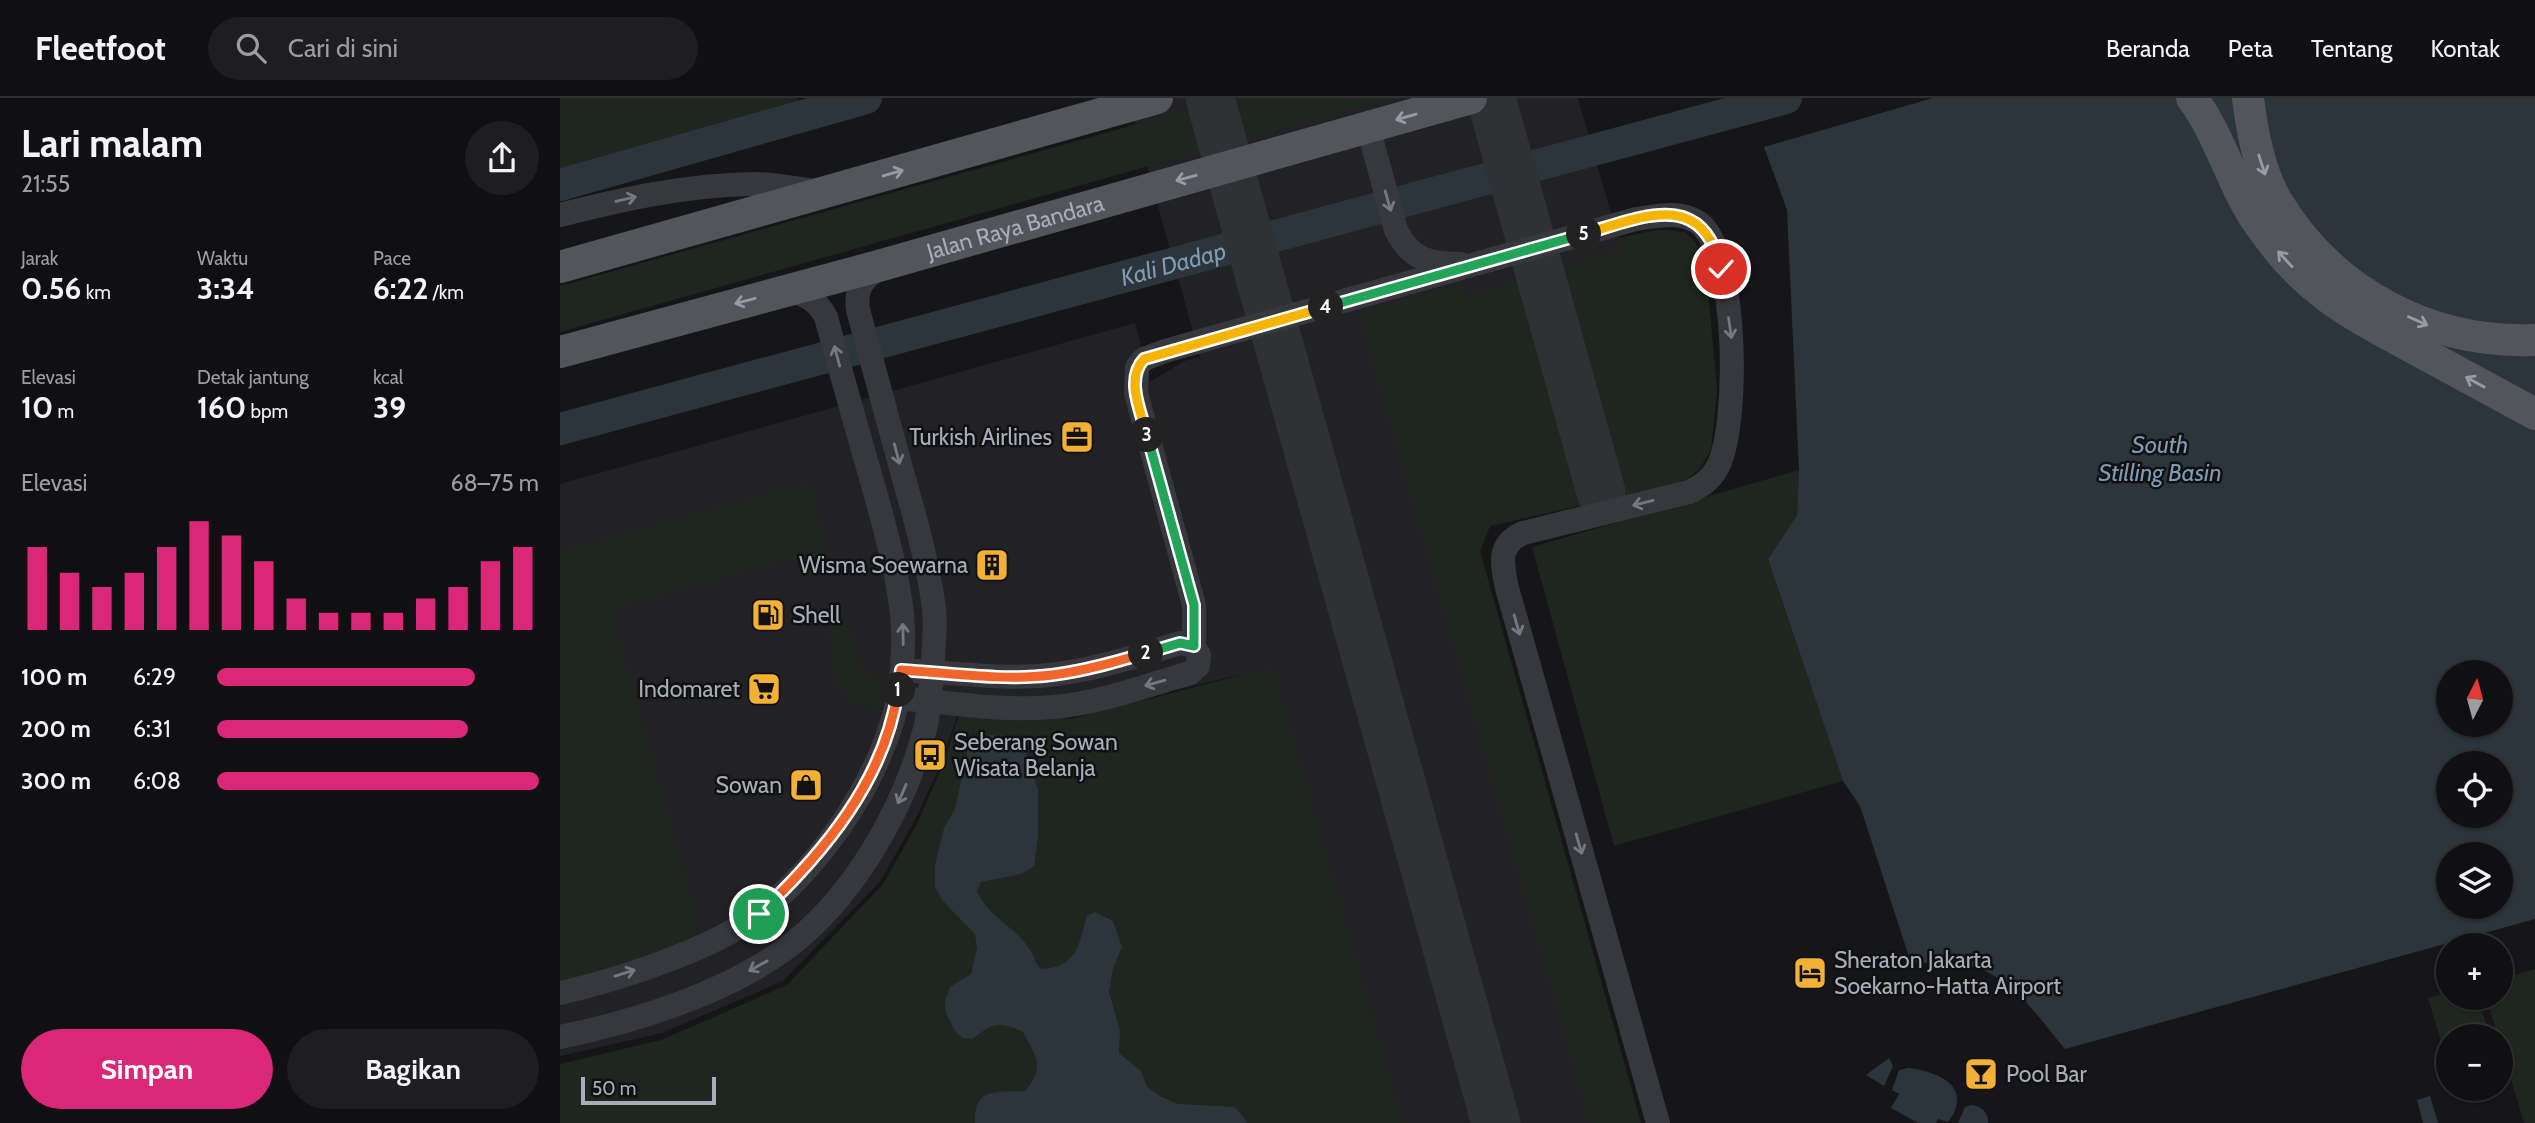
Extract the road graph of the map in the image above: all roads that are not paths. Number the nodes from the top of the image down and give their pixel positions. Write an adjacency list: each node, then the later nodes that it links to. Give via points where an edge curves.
1 (1157, 98): 6 (main road, one-way to 1)
2 (1471, 98): 5 (main road, Jalan Raya Bandara, one-way to 5)
3 (2192, 98): 14 (main road, one-way to 3, via 2341,309 2311,285 2283,257 2247,207 2218,140)
4 (2248, 98): 12 (main road, one-way to 12, via 2263,172 2276,200 2339,275 2397,312 2432,327 2480,338)
5 (1368, 127): 8 (street, one-way to 8, via 1404,246 1422,258); 9 (main road, Jalan Raya Bandara, one-way to 9)
6 (828, 192): 7 (street, one-way to 6, via 631,197 699,188 755,184); 10 (main road)
7 (560, 215)
8 (1481, 263): 15 (street, via 1166,351 1144,359 1137,367 1136,393 1194,605); 22 (street, one-way to 22, via 1636,219 1673,214 1707,230 1718,253 1733,375 1723,455 1710,479 1689,492 1523,533 1509,541 1503,556 1507,588)
9 (882, 265): 11 (main road, Jalan Raya Bandara); 17 (street, one-way to 17, via 862,283 858,310 925,555 934,610)
10 (560, 267)
11 (784, 291): 13 (main road, Jalan Raya Bandara, one-way to 13); 16 (street, one-way to 11, via 902,614 894,563 826,317 814,300)
12 (2535, 340)
13 (560, 352)
14 (2535, 414)
15 (1194, 646): 17 (street, via 1180,643 1049,675); 19 (street, one-way to 19, via 1200,661 1190,673 1086,702 1009,709)
16 (901, 670): 17 (street); 18 (street)
17 (932, 672): 19 (street)
18 (897, 698): 19 (street); 20 (street, one-way to 18, via 669,960 759,914 797,878 854,803 874,767)
19 (929, 701): 21 (street, one-way to 21, via 926,726 896,809 850,882 809,929 761,965 711,989)
20 (560, 993)
21 (560, 1037)
22 (1658, 1123)

